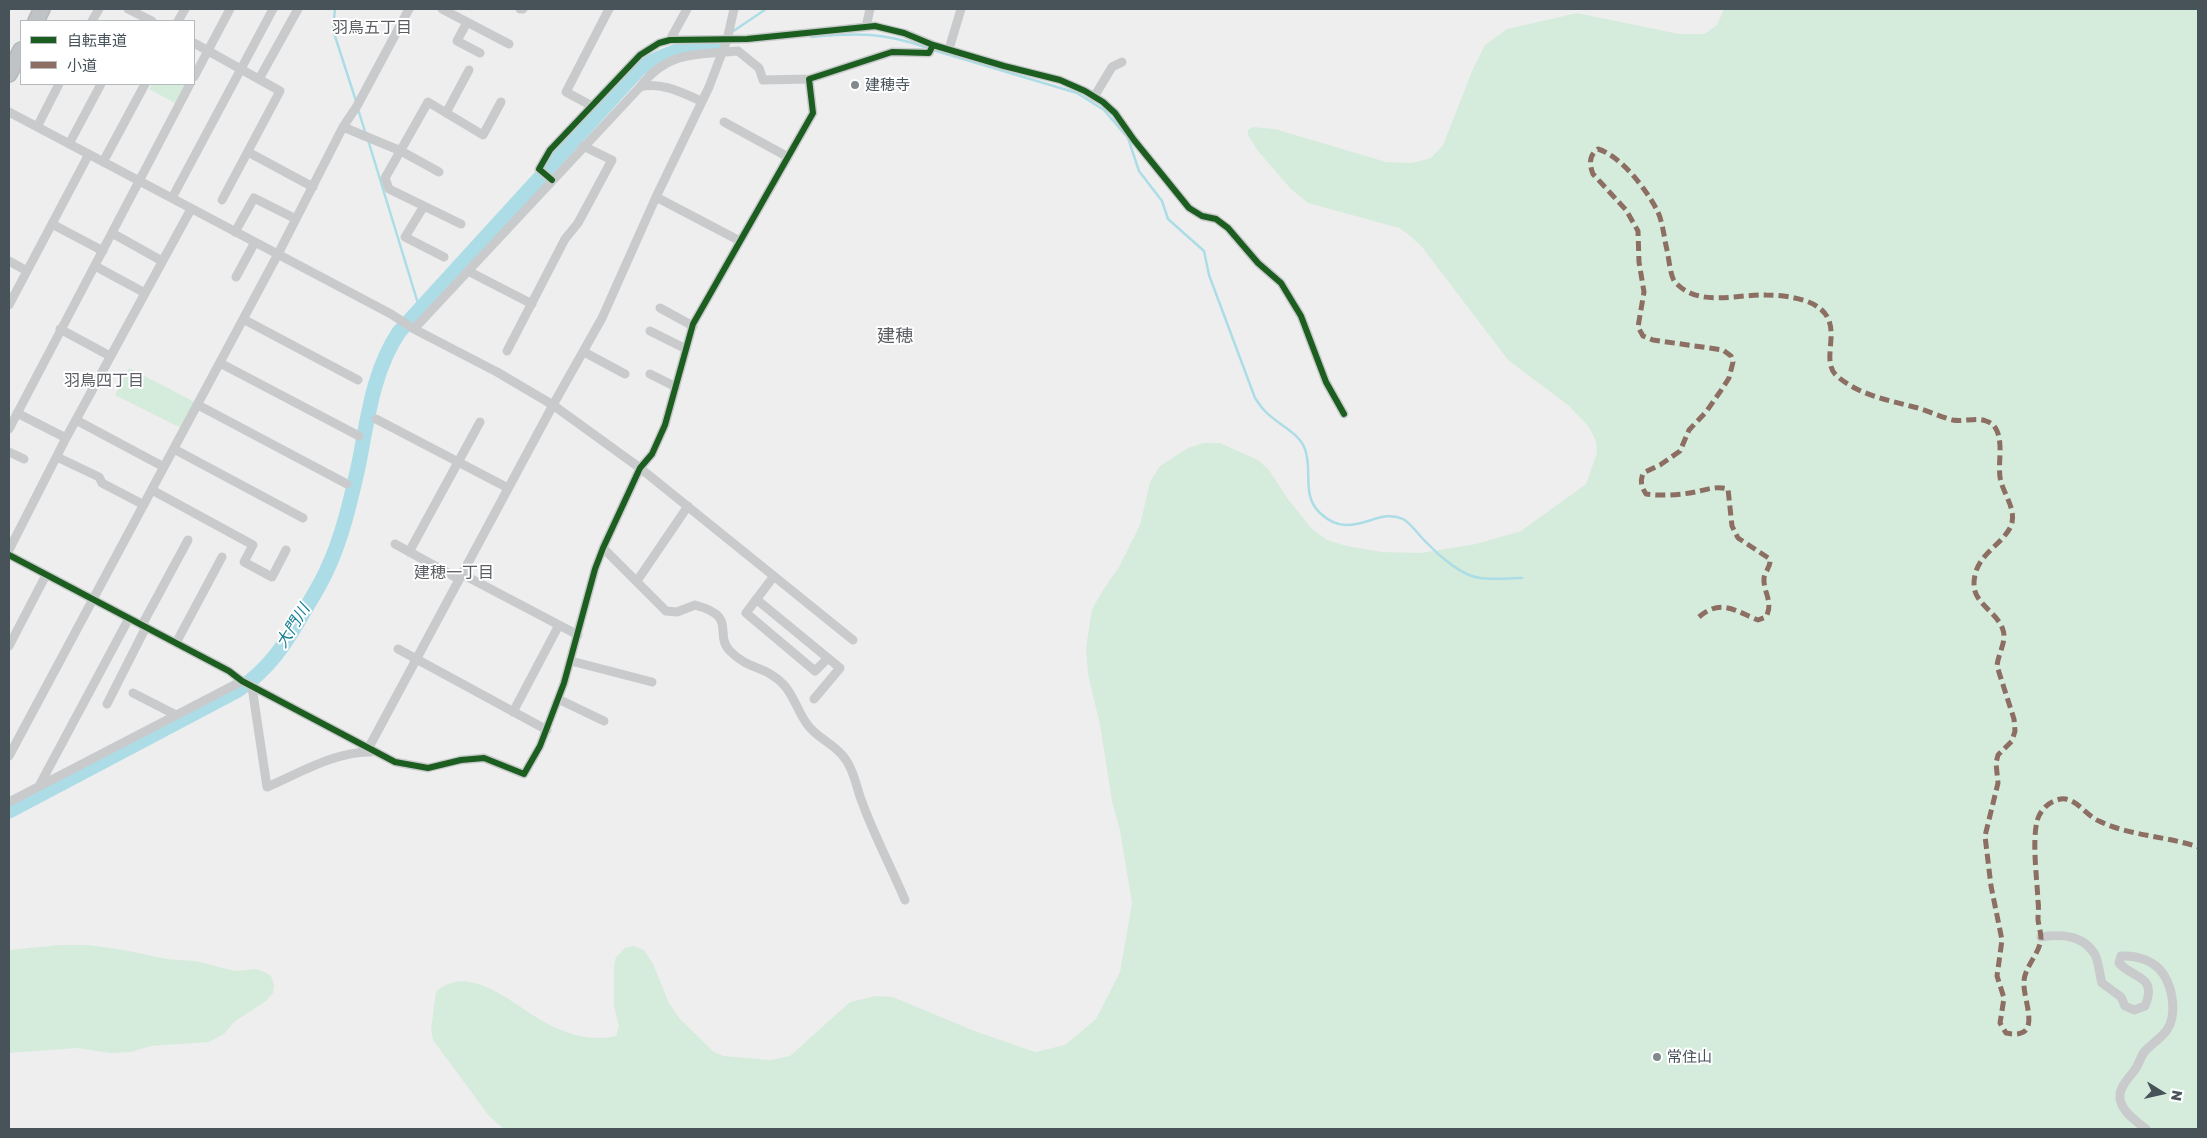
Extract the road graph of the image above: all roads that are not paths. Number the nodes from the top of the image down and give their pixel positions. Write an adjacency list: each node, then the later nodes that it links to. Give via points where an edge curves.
1 (99, 9): 15 (street)
2 (128, 9): 14 (street)
3 (185, 9): 17 (street)
4 (230, 9): 26 (street)
5 (273, 9): 31 (street)
6 (298, 9): 35 (street)
7 (442, 9): 18 (street)
8 (609, 9): 45 (street, via 566,92)
9 (687, 9): 20 (street)
10 (734, 9): 21 (street)
11 (870, 9): 19 (street)
12 (961, 9): 25 (street)
13 (407, 10): 50 (street)
14 (138, 15): 16 (street)
15 (93, 20)
16 (150, 20)
17 (179, 20)
18 (467, 22): 23 (street); 29 (street, via 457,41)
19 (866, 27): 21 (street); 24 (street, via 904,33)
20 (670, 40): 21 (street); 45 (street, via 640,55)
21 (727, 40): 28 (street)
22 (195, 44): 26 (street)
23 (508, 44)
24 (933, 45): 25 (street); 36 (street, via 929,53 892,52)
25 (949, 49): 42 (street, via 1060,80)
26 (208, 50): 31 (street); 34 (street)
27 (20, 52): 33 (highway)
28 (722, 52): 36 (street, via 738,51 759,68 763,80); 41 (street, via 677,57 664,63); 43 (street)
29 (480, 53)
30 (1122, 62): 42 (street, via 1112,67)
31 (241, 68): 35 (street); 63 (street)
32 (469, 70): 47 (street)
33 (9, 74)
34 (195, 75)
35 (259, 79): 54 (street, via 280,91)
36 (809, 79): 56 (street, via 813,113)
37 (58, 85): 49 (street)
38 (100, 85): 51 (street)
39 (144, 85): 57 (street)
40 (189, 85): 60 (street)
41 (640, 87): 43 (street, via 648,84 679,91); 52 (street)
42 (1094, 97): 104 (street, via 1115,113 1189,208 1202,216 1216,219 1228,228 1258,263 1281,283 1301,316 1326,382)
43 (701, 101): 62 (street)
44 (501, 102): 47 (street, via 483,134)
45 (592, 106): 59 (street, via 550,150 539,169)
46 (9, 112): 49 (street)
47 (446, 112): 53 (street, via 428,102)
48 (724, 122): 56 (street)
49 (37, 127): 51 (street)
50 (343, 127): 53 (street); 61 (street)
51 (69, 144): 55 (street)
52 (583, 146): 59 (street); 85 (street, via 612,160 578,223 565,239)
53 (401, 151): 58 (street); 65 (street, via 385,178 389,189)
54 (248, 152): 61 (street); 64 (street)
55 (89, 154): 57 (street); 68 (street)
56 (788, 157): 72 (street)
57 (103, 162): 60 (street)
58 (439, 172)
59 (552, 180): 81 (street)
60 (140, 181): 63 (street); 71 (street)
61 (313, 187): 67 (street)
62 (656, 197): 72 (street); 94 (street)
63 (172, 198): 66 (street)
64 (222, 200)
65 (424, 206): 69 (street); 76 (street, via 405,237)
66 (191, 208): 70 (street); 78 (street)
67 (296, 219): 70 (street, via 254,198); 75 (street)
68 (52, 224): 74 (street); 80 (street)
69 (461, 224)
70 (235, 232): 73 (street)
71 (112, 233): 74 (street); 78 (street)
72 (740, 241): 88 (street)
73 (255, 242): 75 (street); 82 (street)
74 (103, 251): 79 (street)
75 (278, 254): 87 (street); 89 (street)
76 (444, 257)
77 (9, 261): 80 (street)
78 (162, 261): 83 (street)
79 (94, 266): 83 (street); 90 (street)
80 (27, 271): 84 (street)
81 (468, 271): 85 (street); 89 (street)
82 (236, 277)
83 (145, 293): 95 (street)
84 (9, 304)
85 (532, 304): 93 (street)
86 (660, 308): 88 (street)
87 (244, 319): 96 (street); 99 (street)
88 (693, 326): 92 (street)
89 (414, 329): 102 (street)
90 (60, 330): 95 (street); 103 (street)
91 (650, 331): 92 (street)
92 (686, 349): 100 (street)
93 (508, 351)
94 (584, 352): 97 (street); 102 (street)
95 (110, 356): 106 (street)
96 (220, 362): 101 (street); 109 (street)
97 (625, 374)
98 (650, 374): 100 (street)
99 (358, 380)
100 (676, 387): 117 (street, via 659,441)
101 (198, 405): 111 (street); 118 (street)
102 (553, 405): 117 (street); 119 (street)
103 (17, 413): 108 (street); 110 (street)
104 (1344, 414)
105 (376, 419): 115 (street)
106 (76, 420): 110 (street); 116 (street)
107 (480, 422): 115 (street)
108 (9, 427)
109 (359, 436)
110 (66, 438): 113 (street)
111 (174, 449): 116 (street); 123 (street)
112 (9, 452): 114 (street)
113 (57, 457): 121 (street, via 99,477 102,483); 127 (street)
114 (24, 459)
115 (457, 461): 119 (street); 129 (street)
116 (164, 467): 120 (street)
117 (640, 468): 122 (street); 126 (street)
118 (347, 484)
119 (508, 488): 133 (street)
120 (152, 490): 121 (street); 128 (street, via 253,545 244,562 272,577)
121 (144, 505): 137 (street)
122 (688, 506): 134 (street); 135 (street)
123 (303, 518)
124 (188, 540): 140 (street)
125 (395, 544): 129 (street)
126 (603, 548): 135 (street); 141 (street)
127 (9, 550)
128 (286, 550)
129 (409, 552): 133 (street)
130 (9, 556): 132 (street)
131 (222, 557): 143 (street)
132 (46, 575): 137 (street); 144 (street)
133 (461, 576): 139 (street); 147 (street)
134 (774, 576): 136 (street); 142 (street)
135 (636, 581): 165 (street, via 666,611 677,612 695,605 718,615 723,623 728,649 742,662 765,670 785,686 808,726 837,748 856,776 862,801)
136 (756, 599): 146 (street); 146 (street, via 746,614 808,666 815,671)
137 (93, 600): 138 (street); 160 (street)
138 (128, 618): 140 (street); 163 (street)
139 (559, 625): 141 (street); 156 (street)
140 (144, 626): 143 (street); 155 (street)
141 (578, 635): 148 (street)
142 (853, 640)
143 (176, 643): 149 (street)
144 (9, 646)
145 (398, 649): 147 (street)
146 (828, 658): 154 (street, via 840,668)
147 (416, 660): 156 (street); 161 (street)
148 (571, 661): 150 (street); 153 (street)
149 (242, 681): 151 (street); 157 (street)
150 (652, 682)
151 (252, 686): 161 (street); 161 (street, via 267,787 316,765)
152 (133, 693): 157 (street)
153 (558, 698): 158 (street); 159 (street)
154 (814, 699)
155 (107, 704)
156 (513, 712): 159 (street)
157 (176, 715): 163 (street)
158 (604, 722)
159 (547, 730): 161 (street, via 524,774 484,758 428,768 395,762)
160 (12, 741): 162 (street)
161 (372, 752)
162 (9, 756)
163 (39, 786): 164 (street)
164 (9, 802)
165 (905, 900)
166 (2041, 937): 167 (street, via 2065,935 2083,941 2095,954 2102,983 2121,997 2125,1006 2134,1010 2145,1006 2150,996 2143,977 2119,963 2122,956 2150,962 2159,967 2167,980 2174,1006 2167,1030 2143,1053 2120,1092 2120,1102 2126,1111)
167 (2146, 1129)

